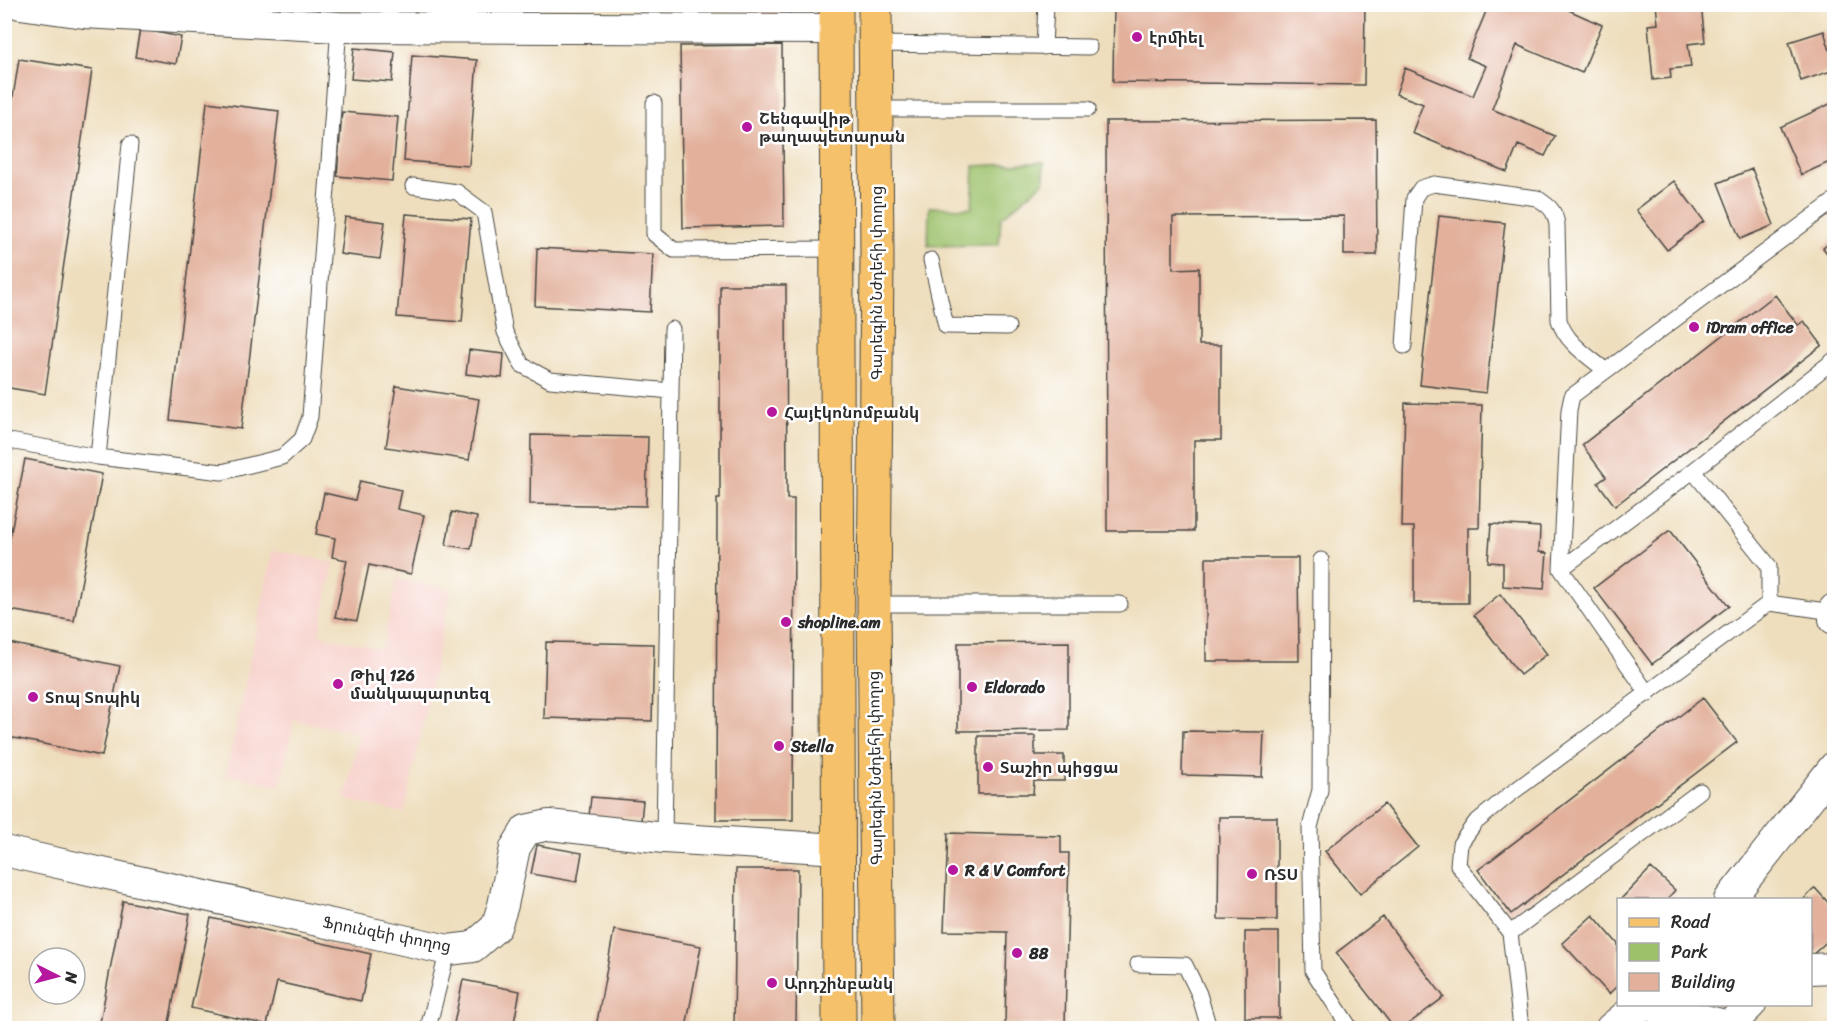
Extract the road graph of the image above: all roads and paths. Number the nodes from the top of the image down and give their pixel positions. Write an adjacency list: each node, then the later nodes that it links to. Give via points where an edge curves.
1 (20, 4): 5 (street, via 84,13)
2 (875, 4): 6 (main road, Գարեգին Նժդեհի փողոց)
3 (1046, 4): 7 (lane)
4 (836, 17): 5 (street); 15 (main road)
5 (339, 27): 24 (lane, via 310,417 302,439 282,457 222,472)
6 (876, 44): 7 (lane); 10 (main road, Գարեգին Նժդեհի փողոց)
7 (1044, 47): 8 (lane)
8 (1089, 47)
9 (654, 102): 15 (lane, via 654,234 667,245 674,250)
10 (877, 109): 11 (lane); 29 (main road, Գարեգին Նժդեհի փողոց)
11 (1089, 109)
12 (130, 144): 24 (lane)
13 (413, 186): 22 (lane, via 457,192 484,212 505,332 522,365 550,380)
14 (1834, 201): 21 (lane)
15 (838, 249): 36 (main road)
16 (931, 260): 17 (lane, via 946,326)
17 (1008, 327)
18 (672, 328): 22 (lane)
19 (1404, 346): 21 (lane, via 1414,198 1421,188 1434,184 1537,198 1550,206 1556,214 1562,330)
20 (1834, 360): 25 (lane)
21 (1605, 370): 27 (lane, via 1572,396)
22 (671, 391): 35 (lane)
23 (4, 440): 24 (lane)
24 (98, 457)
25 (1693, 471): 27 (lane); 28 (lane, via 1769,566)
26 (1321, 560): 51 (lane, via 1320,790 1311,827 1313,971)
27 (1561, 568): 32 (lane)
28 (1768, 603): 31 (lane); 32 (lane)
29 (874, 604): 30 (lane); 49 (main road, Գարեգին Նժդեհի փողոց)
30 (1120, 604)
31 (1834, 613)
32 (1648, 694): 39 (lane, via 1509,795 1475,823 1460,844 1458,865)
33 (1834, 766): 38 (street)
34 (1700, 791): 39 (lane)
35 (664, 838): 36 (street, Ֆրունզեի փողոց); 40 (street, Ֆրունզեի փողոց, via 549,825 526,830 515,848 496,927 473,947)
36 (839, 849): 48 (main road)
37 (4, 851): 40 (street, Ֆրունզեի փողոց)
38 (1731, 898)
39 (1510, 933): 52 (lane)
40 (448, 950): 47 (lane)
41 (1138, 964): 50 (lane, via 1185,965)
42 (1834, 968): 43 (street)
43 (1812, 969)
44 (1640, 1006): 53 (street)
45 (1645, 1006): 46 (street, via 1729,1026)
46 (1751, 1006)
47 (428, 1029)
48 (838, 1029)
49 (878, 1029)
50 (1209, 1029)
51 (1350, 1029)
52 (1521, 1029)
53 (1611, 1029)

